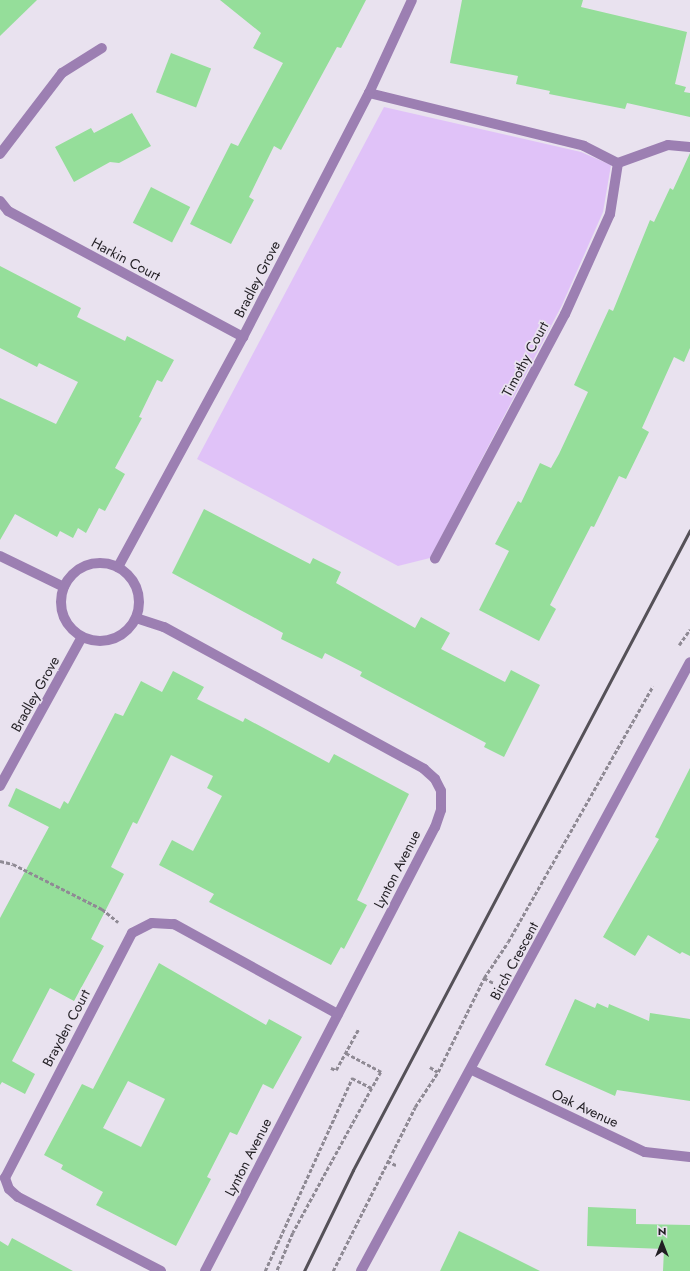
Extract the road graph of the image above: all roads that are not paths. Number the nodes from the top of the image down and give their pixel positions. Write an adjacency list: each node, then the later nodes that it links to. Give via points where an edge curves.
1 (412, 0): 3 (street, Bradley Grove)
2 (102, 48): 5 (street, via 62,73)
3 (369, 93): 6 (street, via 584,146); 8 (street, Bradley Grove)
4 (690, 147): 6 (street, via 668,145)
5 (0, 154)
6 (618, 163): 10 (street, Timothy Court, via 610,214 565,314)
7 (0, 201): 8 (street, Harkin Court, via 8,211)
8 (243, 337): 11 (street, Bradley Grove)
9 (0, 556): 12 (street)
10 (435, 559)
11 (118, 567): 12 (street, via 100,563 84,566 73,574); 13 (street, via 131,577 138,593 140,605)
12 (64, 587): 14 (street, via 61,603 64,619)
13 (136, 618): 14 (street, via 129,629 118,638 100,642); 17 (street, Lynton Avenue, via 164,627 424,769 435,779 441,791 441,810 435,827)
14 (82, 637): 16 (street, Bradley Grove)
15 (690, 662): 18 (street, Birch Crescent)
16 (0, 786)
17 (338, 1014): 20 (street, Brayden Court, via 174,924 152,922 132,933 5,1178 9,1189 18,1197); 21 (street, Lynton Avenue)
18 (472, 1070): 19 (street, Oak Avenue, via 645,1152); 22 (street, Birch Crescent)
19 (690, 1157)
20 (161, 1271)
21 (205, 1271)
22 (362, 1271)

